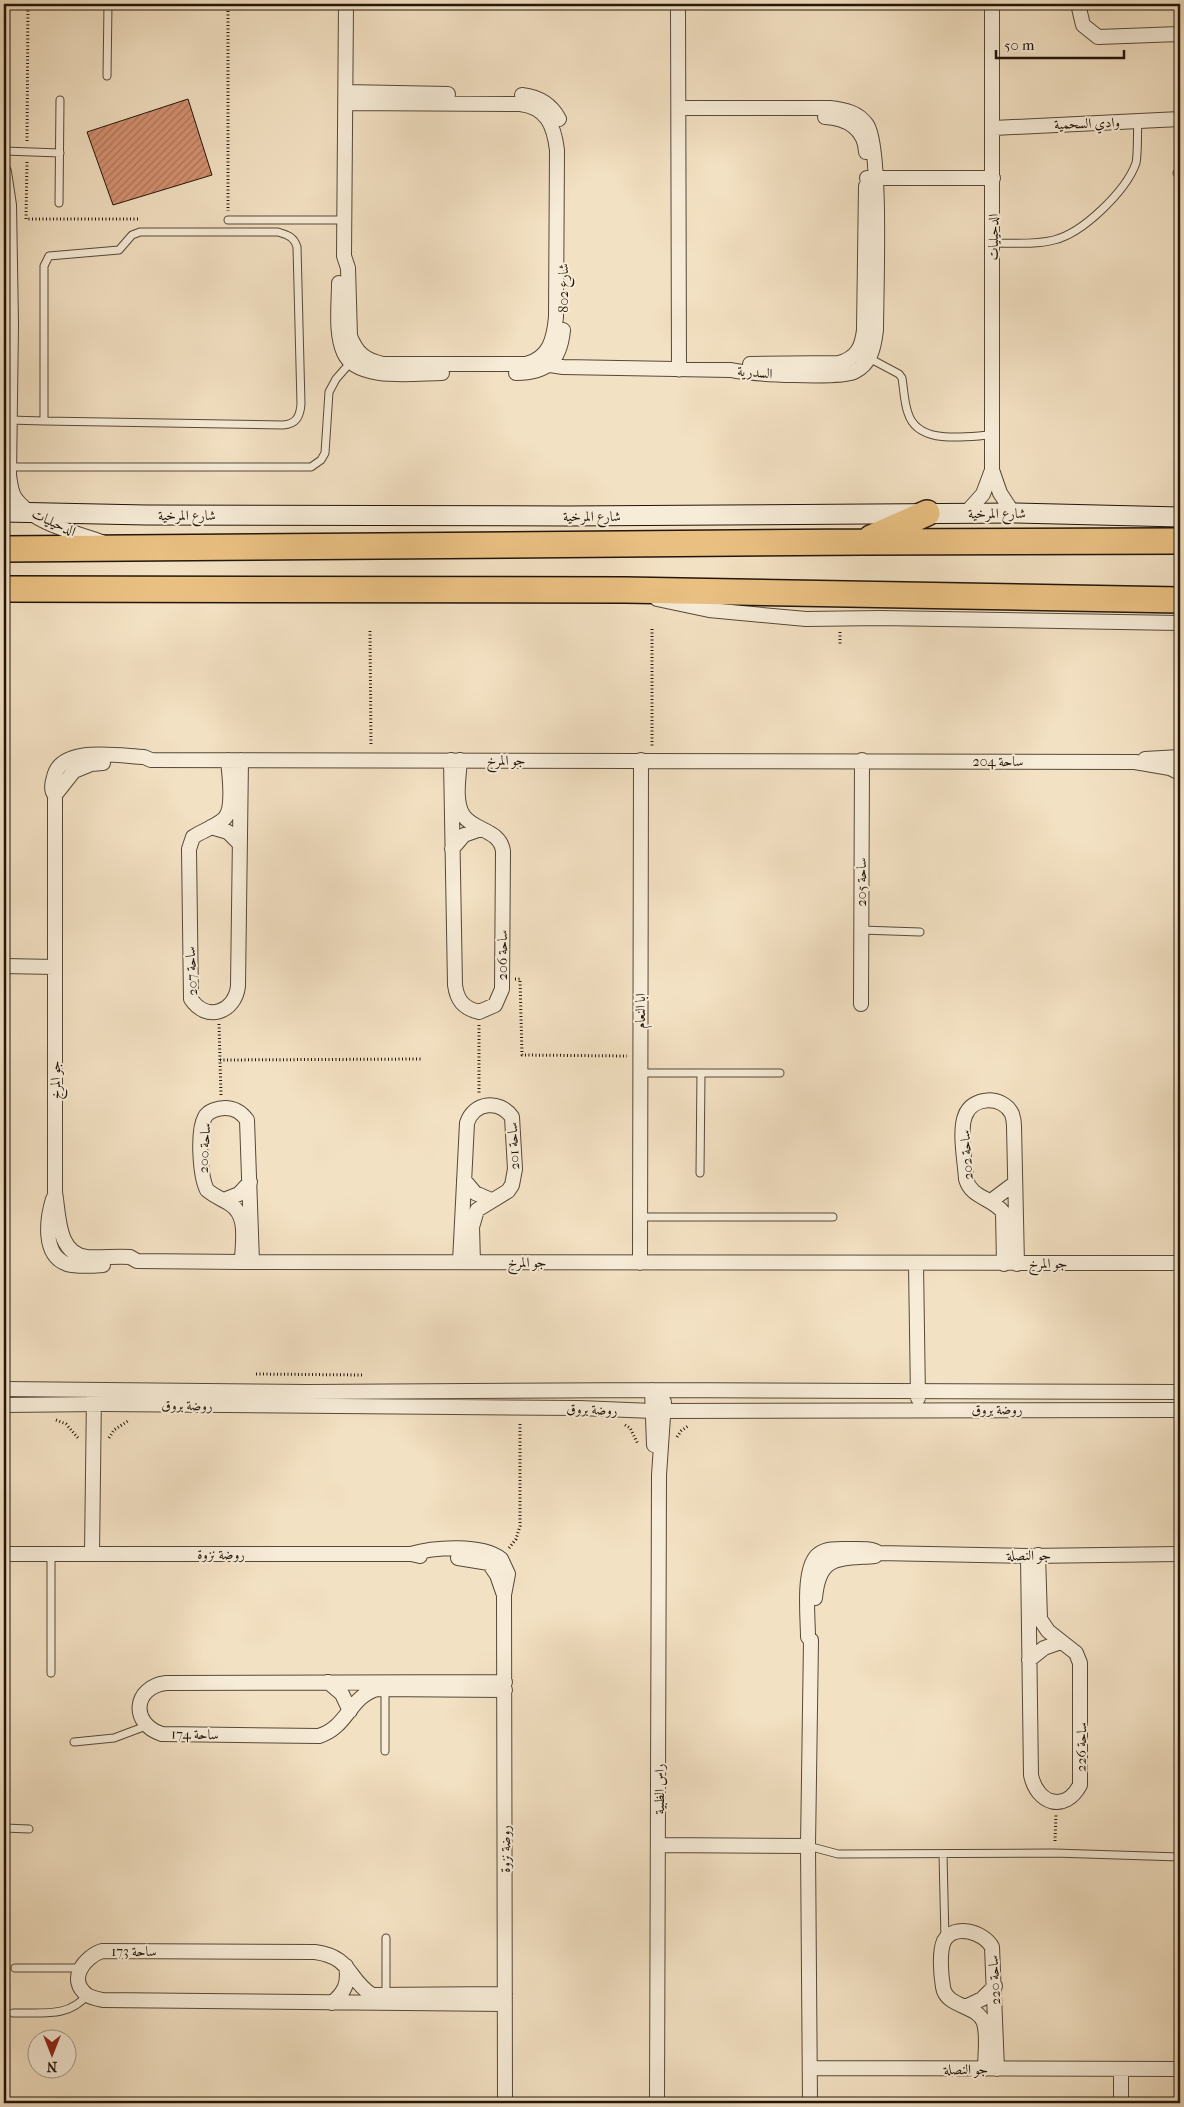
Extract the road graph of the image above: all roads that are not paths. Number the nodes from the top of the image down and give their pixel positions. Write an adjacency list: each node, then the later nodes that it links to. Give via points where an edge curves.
1 (108, 4): 7 (lane)
2 (346, 4): 8 (street, شارع 802)
3 (678, 4): 10 (street)
4 (992, 4): 13 (street, الدحيليات)
5 (1078, 4): 6 (street, via 1083,25 1098,37)
6 (1180, 34)
7 (107, 76)
8 (346, 98): 21 (street, شارع 802); 23 (street, شارع 802, via 520,104 530,105 548,117 557,150 556,317 551,343 539,359 526,364 372,362 359,354 350,336 348,268); 26 (street, شارع 802, via 522,95 546,102 556,113 564,132 564,317 561,344)
9 (60, 100): 15 (lane)
10 (679, 113): 17 (street, السدرية, via 841,118 852,124 864,140); 27 (street)
11 (1180, 119): 12 (street, وادي السحمية)
12 (1138, 121): 13 (street, وادي السحمية); 22 (lane, via 1136,161 1124,187 1104,208 1069,234 1054,240)
13 (994, 128): 18 (street, الدحيليات)
14 (4, 151): 15 (lane)
15 (60, 153): 19 (lane)
16 (4, 172): 29 (street, الدحيليات, via 9,215)
17 (871, 178): 18 (street); 24 (street, السدرية, via 876,330); 28 (street, السدرية, via 864,330 861,347 856,354 840,363 749,364)
18 (993, 178): 22 (street, الدحيليات)
19 (59, 203)
20 (228, 220): 21 (lane)
21 (345, 220): 23 (street, شارع 802)
22 (992, 243): 31 (street, الدحيليات)
23 (344, 256): 25 (street, شارع 802, via 339,268 339,325 344,354)
24 (869, 358): 28 (street, السدرية, via 857,371 842,375 758,374); 31 (lane, via 902,378 907,412 915,427 922,432 947,436)
25 (350, 363): 26 (street, via 382,374 528,373); 32 (lane, via 329,392 325,453 322,460 312,467)
26 (550, 365): 27 (street)
27 (678, 370): 28 (street)
28 (731, 370)
29 (9, 420): 30 (lane); 32 (street, الدحيليات)
30 (44, 421): 30 (lane, via 283,425 296,420 301,404 295,240 278,232 140,232 132,235 119,250 49,256 44,266)
31 (992, 435): 33 (street, الدحيليات)
32 (9, 467): 35 (street, الدحيليات, via 14,497)
33 (992, 470): 36 (street, الدحيليات, via 983,494); 37 (street, الدحيليات, via 1000,493)
34 (4, 512): 35 (main road, شارع المرخية)
35 (30, 512): 38 (main road, شارع المرخية, via 538,516); 43 (street, الدحيليات, via 56,526)
36 (966, 512): 37 (main road, شارع المرخية); 38 (main road, شارع المرخية)
37 (1013, 512): 39 (main road, شارع المرخية)
38 (927, 513): 41 (highway)
39 (1180, 517)
40 (1180, 541): 41 (highway, شارع المرخية)
41 (864, 542): 43 (highway, شارع المرخية)
42 (4, 549): 43 (highway, شارع المرخية)
43 (123, 549)
44 (4, 589): 46 (highway)
45 (626, 590): 46 (highway); 47 (highway); 49 (street, via 709,610 806,618)
46 (40, 591): 48 (street)
47 (1180, 600)
48 (4, 601)
49 (1180, 623)
50 (1180, 757): 55 (street, ساحة 204)
51 (235, 760): 52 (street, جو المرخ); 57 (street, ساحة 207, via 229,810); 59 (street); 64 (street, جو المرخ, via 97,763 85,765 69,775 56,795)
52 (455, 760): 53 (street, جو المرخ); 58 (street, ساحة 206, via 460,808 467,820); 60 (street)
53 (647, 760): 54 (street, جو المرخ); 66 (street, ابا النعام)
54 (862, 760): 55 (street, ساحة 204); 61 (street, ساحة 205)
55 (1135, 762): 56 (street, ساحة 204)
56 (1180, 773)
57 (211, 827): 59 (street, via 228,832); 59 (street, ساحة 207, via 190,842 190,989 191,999 204,1010 219,1011 233,1003 238,986)
58 (481, 829): 60 (street, via 464,835); 60 (street, ساحة 206, via 497,838 503,851 502,978 500,997 495,1005 479,1012 463,1006 456,993)
59 (240, 844)
60 (452, 849)
61 (861, 930): 62 (lane); 65 (street, ساحة 205)
62 (920, 932)
63 (4, 966): 64 (street)
64 (55, 967): 78 (street, جو المرخ, via 55,1192 62,1236 71,1250 87,1256 123,1257 137,1261)
65 (861, 1004)
66 (640, 1073): 67 (lane); 76 (street, ابا النعام)
67 (701, 1073): 68 (lane); 69 (lane)
68 (780, 1073)
69 (700, 1173)
70 (464, 1180): 74 (street, via 475,1193); 74 (street, ساحة 201, via 470,1116 479,1107 501,1107 508,1111 514,1124 514,1177 508,1191); 79 (street)
71 (250, 1182): 73 (street, via 239,1194); 73 (street, ساحة 200, via 247,1120 232,1108 211,1111 202,1124 201,1173 207,1190); 78 (street, ساحة 200)
72 (1015, 1183): 75 (street); 75 (street, ساحة 202, via 1012,1114 994,1100 982,1100 965,1115 966,1179 974,1193); 83 (street, ساحة 202)
73 (224, 1200): 78 (street, ساحة 200, via 236,1208 242,1220)
74 (491, 1200): 79 (street, ساحة 201, via 477,1210 474,1217)
75 (991, 1201): 83 (street, ساحة 202, via 1003,1212)
76 (640, 1217): 77 (lane); 80 (street, ابا النعام)
77 (833, 1217)
78 (247, 1262): 79 (street, جو المرخ)
79 (466, 1262): 80 (street, جو المرخ)
80 (640, 1263): 82 (street, جو المرخ)
81 (1180, 1263): 83 (street, جو المرخ)
82 (916, 1264): 83 (street, جو المرخ); 87 (street)
83 (1010, 1264)
84 (94, 1388): 85 (street, روضة بروق); 86 (street, روضة بروق, via 308,1392); 89 (street)
85 (4, 1389)
86 (658, 1390): 87 (street, روضة بروق); 93 (street, راس الظبية)
87 (918, 1390): 88 (street, روضة بروق); 91 (street)
88 (1180, 1392)
89 (94, 1404): 90 (street, روضة بروق); 93 (street, روضة بروق); 96 (street)
90 (4, 1405)
91 (918, 1409): 92 (street, روضة بروق); 93 (street, روضة بروق)
92 (1180, 1410)
93 (659, 1411): 113 (street, راس الظبية, via 655,1458 659,1475)
94 (4, 1554): 95 (street, روضة نزوة)
95 (51, 1554): 96 (street, روضة نزوة); 103 (lane)
96 (92, 1554): 97 (street, روضة نزوة)
97 (411, 1554): 100 (street, روضة نزوة, via 489,1563); 100 (street, روضة نزوة, via 425,1549 484,1550 501,1558 508,1574)
98 (1180, 1554): 99 (street, جو النصلة)
99 (1033, 1556): 101 (street, ساحة 226, via 1040,1620); 102 (street); 114 (street, جو النصلة, via 878,1554 840,1558 826,1565 816,1588 814,1637 811,1640)
100 (504, 1595): 105 (street, روضة نزوة)
101 (1061, 1642): 102 (street, via 1044,1648); 102 (street, ساحة 226, via 1076,1653 1082,1672 1081,1775 1076,1793 1067,1800 1057,1802 1039,1795 1031,1776)
102 (1029, 1660)
103 (51, 1673)
104 (328, 1682): 105 (street); 107 (street, via 342,1694); 108 (street, via 155,1685 142,1698 140,1710)
105 (505, 1686): 106 (street, ساحة 174); 125 (street, روضة نزوة)
106 (385, 1689): 107 (street, ساحة 174, via 370,1691 360,1697); 110 (lane)
107 (350, 1711): 108 (street, ساحة 174, via 338,1727 319,1736 162,1734)
108 (146, 1726): 109 (lane, via 108,1739)
109 (74, 1742)
110 (385, 1751)
111 (4, 1828): 112 (lane)
112 (29, 1829)
113 (659, 1845): 114 (street); 134 (street, راس الظبية)
114 (808, 1846): 115 (lane, via 838,1854); 129 (street, جو النصلة)
115 (943, 1854): 116 (lane, via 1054,1853); 118 (lane)
116 (1180, 1858)
117 (386, 1938): 124 (lane)
118 (945, 1939): 122 (street, ساحة 220, via 959,1931 969,1931 989,1941); 127 (street, ساحة 220, via 942,1955 944,1992)
119 (346, 1966): 121 (street, ساحة 173, via 336,1957 315,1952 112,1951 92,1954); 124 (street, ساحة 173, via 368,1993); 126 (street, via 345,1989)
120 (16, 1968): 121 (lane)
121 (80, 1968): 123 (street, via 80,1984)
122 (995, 1986): 127 (street, via 982,1999); 130 (street, ساحة 220)
123 (87, 1995): 126 (street, via 103,2000); 128 (lane, via 78,2006 69,2010)
124 (386, 1995): 125 (street, ساحة 173)
125 (505, 1999): 126 (street); 133 (street, روضة نزوة)
126 (332, 2003)
127 (965, 2007): 130 (street, ساحة 220, via 984,2022)
128 (13, 2013)
129 (810, 2068): 130 (street, جو النصلة); 135 (street, جو النصلة)
130 (991, 2069): 131 (street, جو النصلة)
131 (1121, 2069): 132 (street, جو النصلة); 136 (street)
132 (1180, 2069)
133 (504, 2103)
134 (657, 2103)
135 (810, 2103)
136 (1121, 2103)

